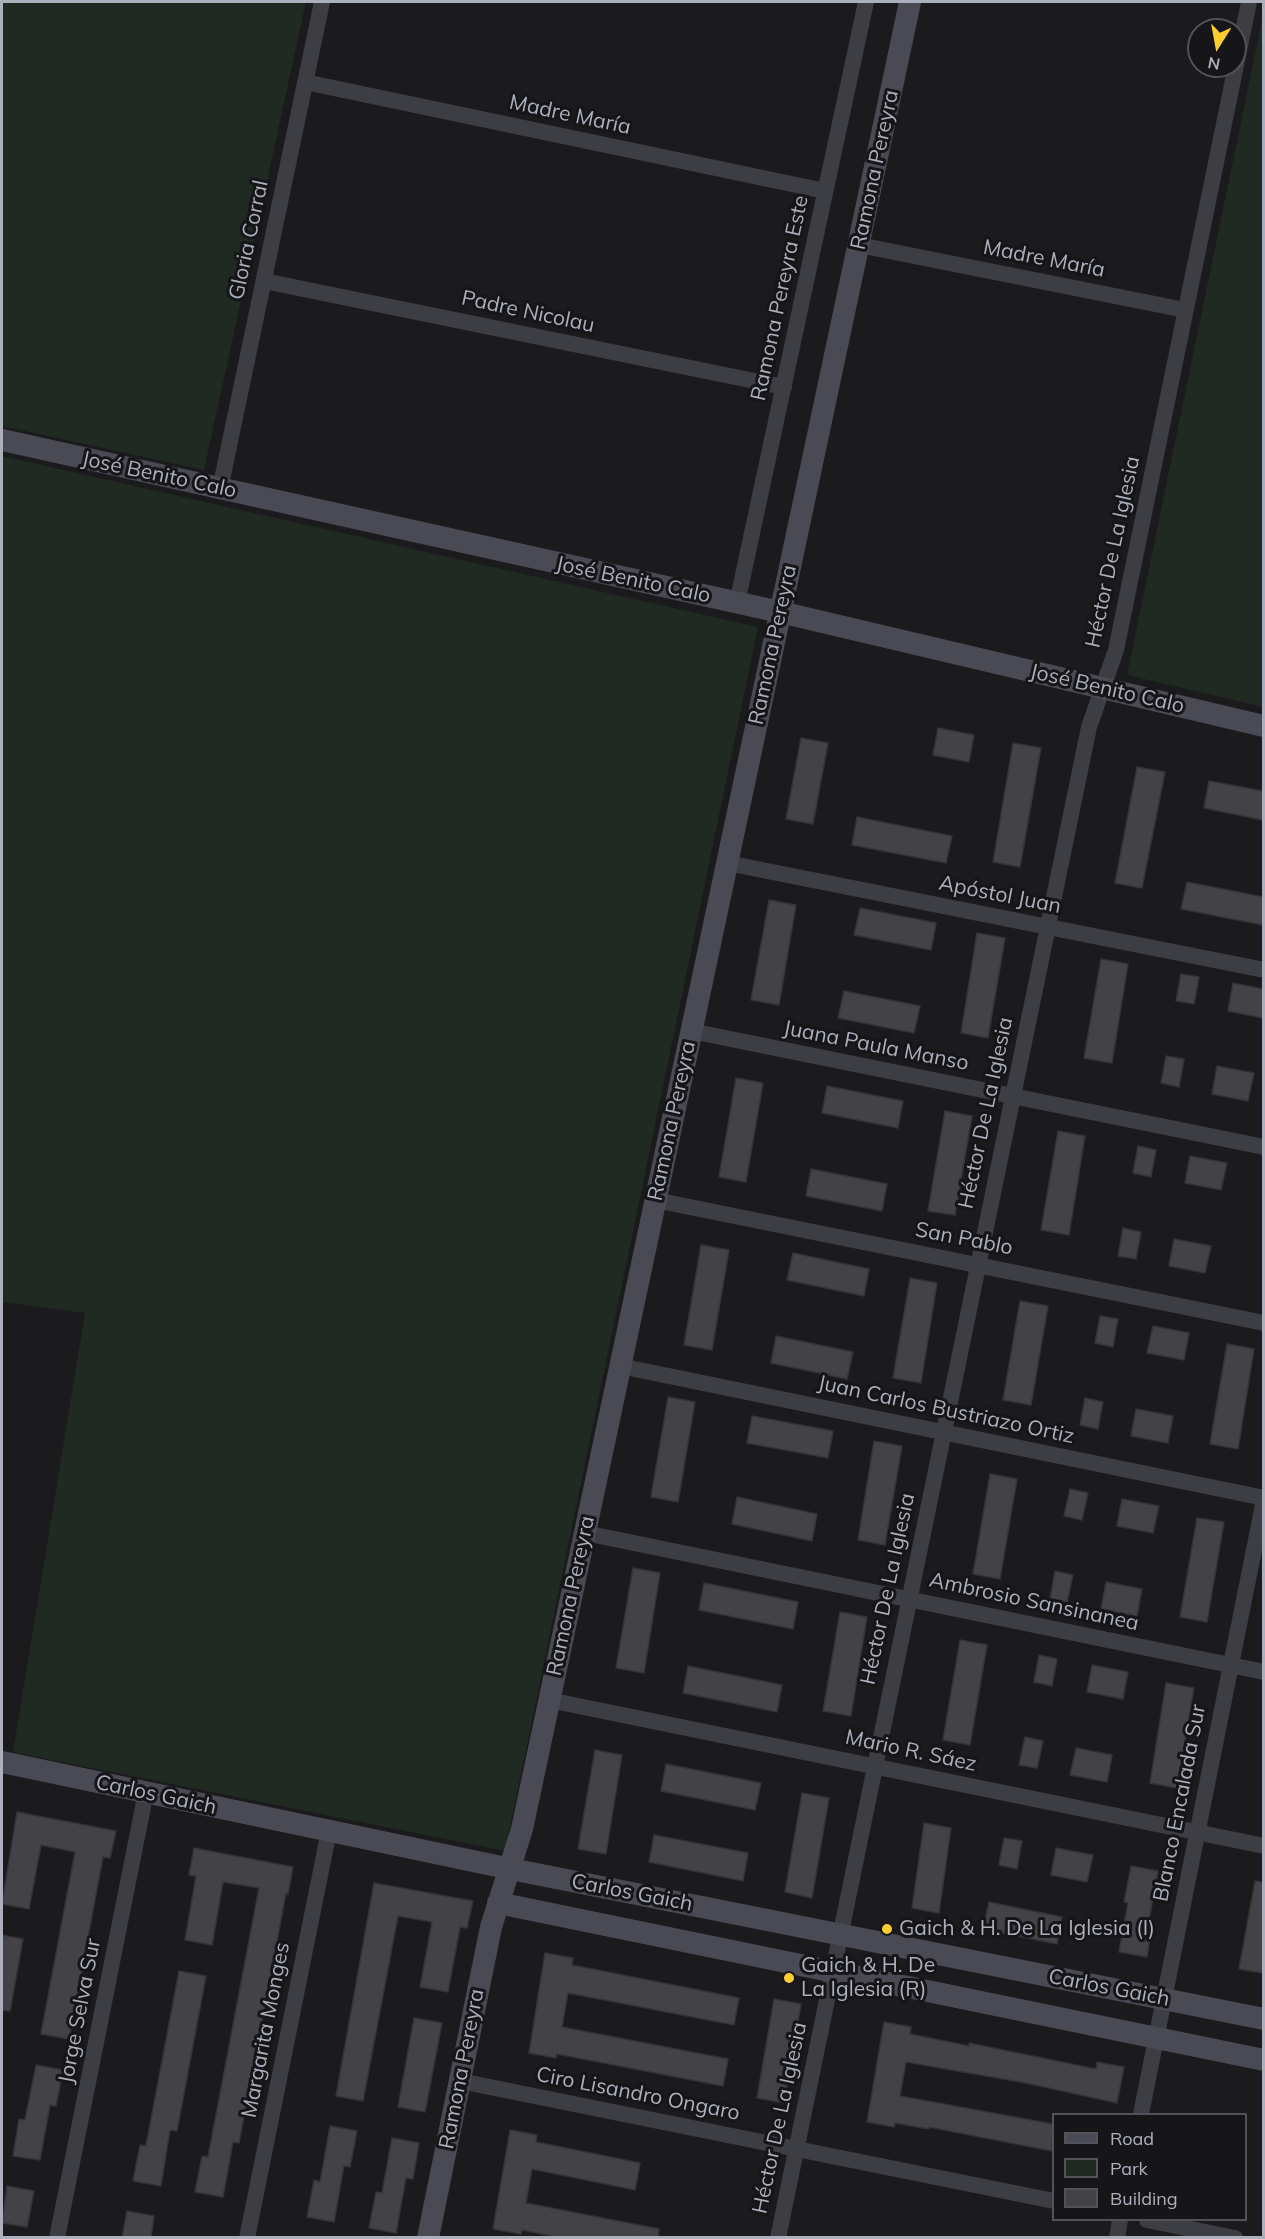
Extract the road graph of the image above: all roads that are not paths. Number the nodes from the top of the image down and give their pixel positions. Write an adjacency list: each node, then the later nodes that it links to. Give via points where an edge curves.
1 (322, 2): 5 (street, Gloria Corral)
2 (866, 2): 6 (street, Ramona Pereyra Este)
3 (910, 2): 7 (street, Ramona Pereyra)
4 (1249, 2): 9 (street, Héctor De La Iglesia)
5 (305, 82): 6 (street, Madre María); 8 (street, Gloria Corral)
6 (825, 191): 10 (street, Ramona Pereyra Este)
7 (859, 245): 9 (street, Madre María); 14 (street, Ramona Pereyra)
8 (264, 281): 10 (street, Padre Nicolau); 12 (street, Gloria Corral)
9 (1185, 310): 15 (street, Héctor De La Iglesia, via 1116,650)
10 (784, 387): 13 (street, Ramona Pereyra Este)
11 (2, 440): 12 (street, José Benito Calo)
12 (220, 489): 13 (street, José Benito Calo)
13 (737, 603): 14 (street, José Benito Calo)
14 (780, 612): 15 (street, José Benito Calo); 17 (street, Ramona Pereyra)
15 (1102, 688): 16 (street, José Benito Calo); 18 (street, Héctor De La Iglesia, via 1089,727)
16 (1263, 726)
17 (727, 863): 18 (street, Apóstol Juan); 20 (street, Ramona Pereyra)
18 (1047, 927): 19 (street, Apóstol Juan); 21 (street, Héctor De La Iglesia)
19 (1263, 970)
20 (691, 1031): 21 (street, Juana Paula Manso); 23 (street, Ramona Pereyra)
21 (1013, 1096): 22 (street, Juana Paula Manso); 24 (street, Héctor De La Iglesia)
22 (1263, 1147)
23 (656, 1200): 24 (street, San Pablo); 26 (street, Ramona Pereyra)
24 (978, 1265): 25 (street, San Pablo); 27 (street, Héctor De La Iglesia)
25 (1263, 1323)
26 (620, 1366): 27 (street, Juan Carlos Bustriazo Ortiz); 29 (street, Ramona Pereyra)
27 (944, 1433): 28 (street, Juan Carlos Bustriazo Ortiz); 30 (street, Héctor De La Iglesia)
28 (1263, 1499): 31 (street, Blanco Encalada Sur)
29 (585, 1533): 30 (street, Ambrosio Sansinanea); 33 (street, Ramona Pereyra)
30 (909, 1600): 31 (street, Ambrosio Sansinanea); 35 (street, Héctor De La Iglesia)
31 (1231, 1666): 32 (street, Ambrosio Sansinanea); 38 (street, Blanco Encalada Sur)
32 (1263, 1672)
33 (549, 1700): 35 (street, Mario R. Sáez); 40 (street, Ramona Pereyra)
34 (2, 1762): 36 (street, Carlos Gaich)
35 (875, 1767): 38 (street, Mario R. Sáez); 42 (street, Héctor De La Iglesia)
36 (146, 1792): 37 (street, Carlos Gaich); 54 (street, Jorge Selva Sur)
37 (329, 1831): 40 (street, Carlos Gaich); 55 (street, Margarita Monges)
38 (1197, 1832): 39 (street, Mario R. Sáez); 44 (street, Blanco Encalada Sur)
39 (1263, 1846)
40 (511, 1869): 41 (street, Ramona Pereyra); 42 (street, Carlos Gaich)
41 (498, 1904): 43 (street, Carlos Gaich); 48 (street, Ramona Pereyra)
42 (840, 1935): 43 (street, Héctor De La Iglesia); 44 (street, Carlos Gaich)
43 (833, 1972): 46 (street, Carlos Gaich); 50 (street, Héctor De La Iglesia)
44 (1164, 2000): 45 (street, Carlos Gaich); 46 (street, Blanco Encalada Sur)
45 (1263, 2019)
46 (1156, 2038): 47 (street, Carlos Gaich); 49 (street, Blanco Encalada Sur)
47 (1263, 2060)
48 (460, 2081): 50 (street, Ciro Lisandro Ongaro); 56 (street, Ramona Pereyra)
49 (1141, 2113)
50 (796, 2149): 51 (street, Ciro Lisandro Ongaro); 57 (street, Héctor De La Iglesia)
51 (1052, 2201)
52 (1120, 2221): 58 (street)
53 (1152, 2221): 59 (street)
54 (57, 2238)
55 (247, 2238)
56 (428, 2238)
57 (778, 2238)
58 (1117, 2238)
59 (1236, 2238)

